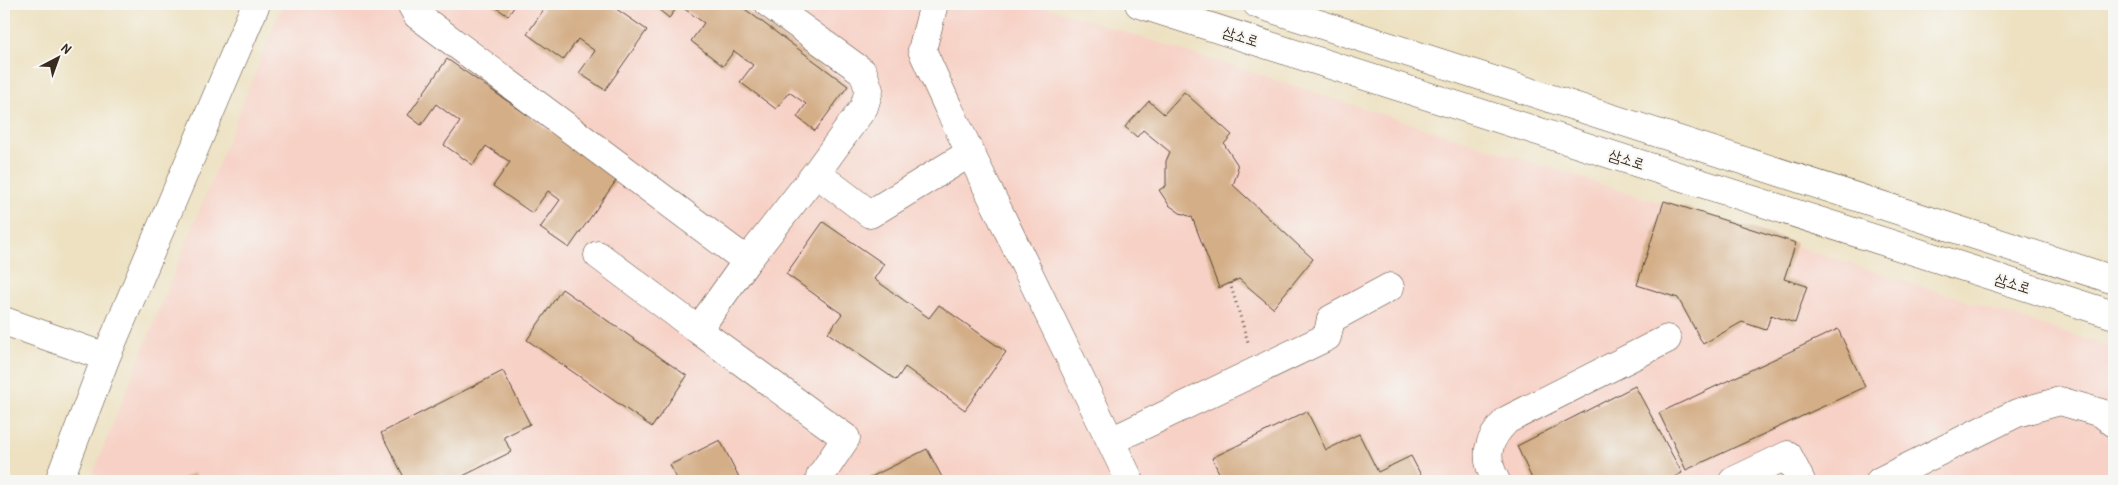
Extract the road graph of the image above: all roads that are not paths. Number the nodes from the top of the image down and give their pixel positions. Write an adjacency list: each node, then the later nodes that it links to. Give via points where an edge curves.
1 (256, 4): 17 (street)
2 (411, 4): 10 (street, via 417,15)
3 (769, 4): 8 (street, via 863,72 869,90 864,108)
4 (934, 4): 7 (street, via 922,50)
5 (1139, 4): 13 (street, 삼소로)
6 (1257, 4): 11 (street)
7 (970, 153): 8 (street, via 870,214); 19 (street)
8 (816, 173): 10 (street)
9 (598, 255): 15 (street)
10 (747, 262): 15 (street)
11 (2114, 280)
12 (1390, 287): 19 (street, via 1331,319 1327,338)
13 (2114, 315)
14 (4, 321): 17 (street)
15 (698, 330): 21 (street, via 846,438 820,477)
16 (1667, 339): 23 (street, via 1507,420 1494,434 1488,453)
17 (106, 357): 20 (street)
18 (2114, 423): 26 (street, via 2101,412 2060,401 2017,413)
19 (1111, 441): 22 (street)
20 (59, 481)
21 (823, 481)
22 (1130, 481)
23 (1496, 481)
24 (1733, 481): 25 (street, via 1788,454)
25 (1801, 481)
26 (1880, 481)

